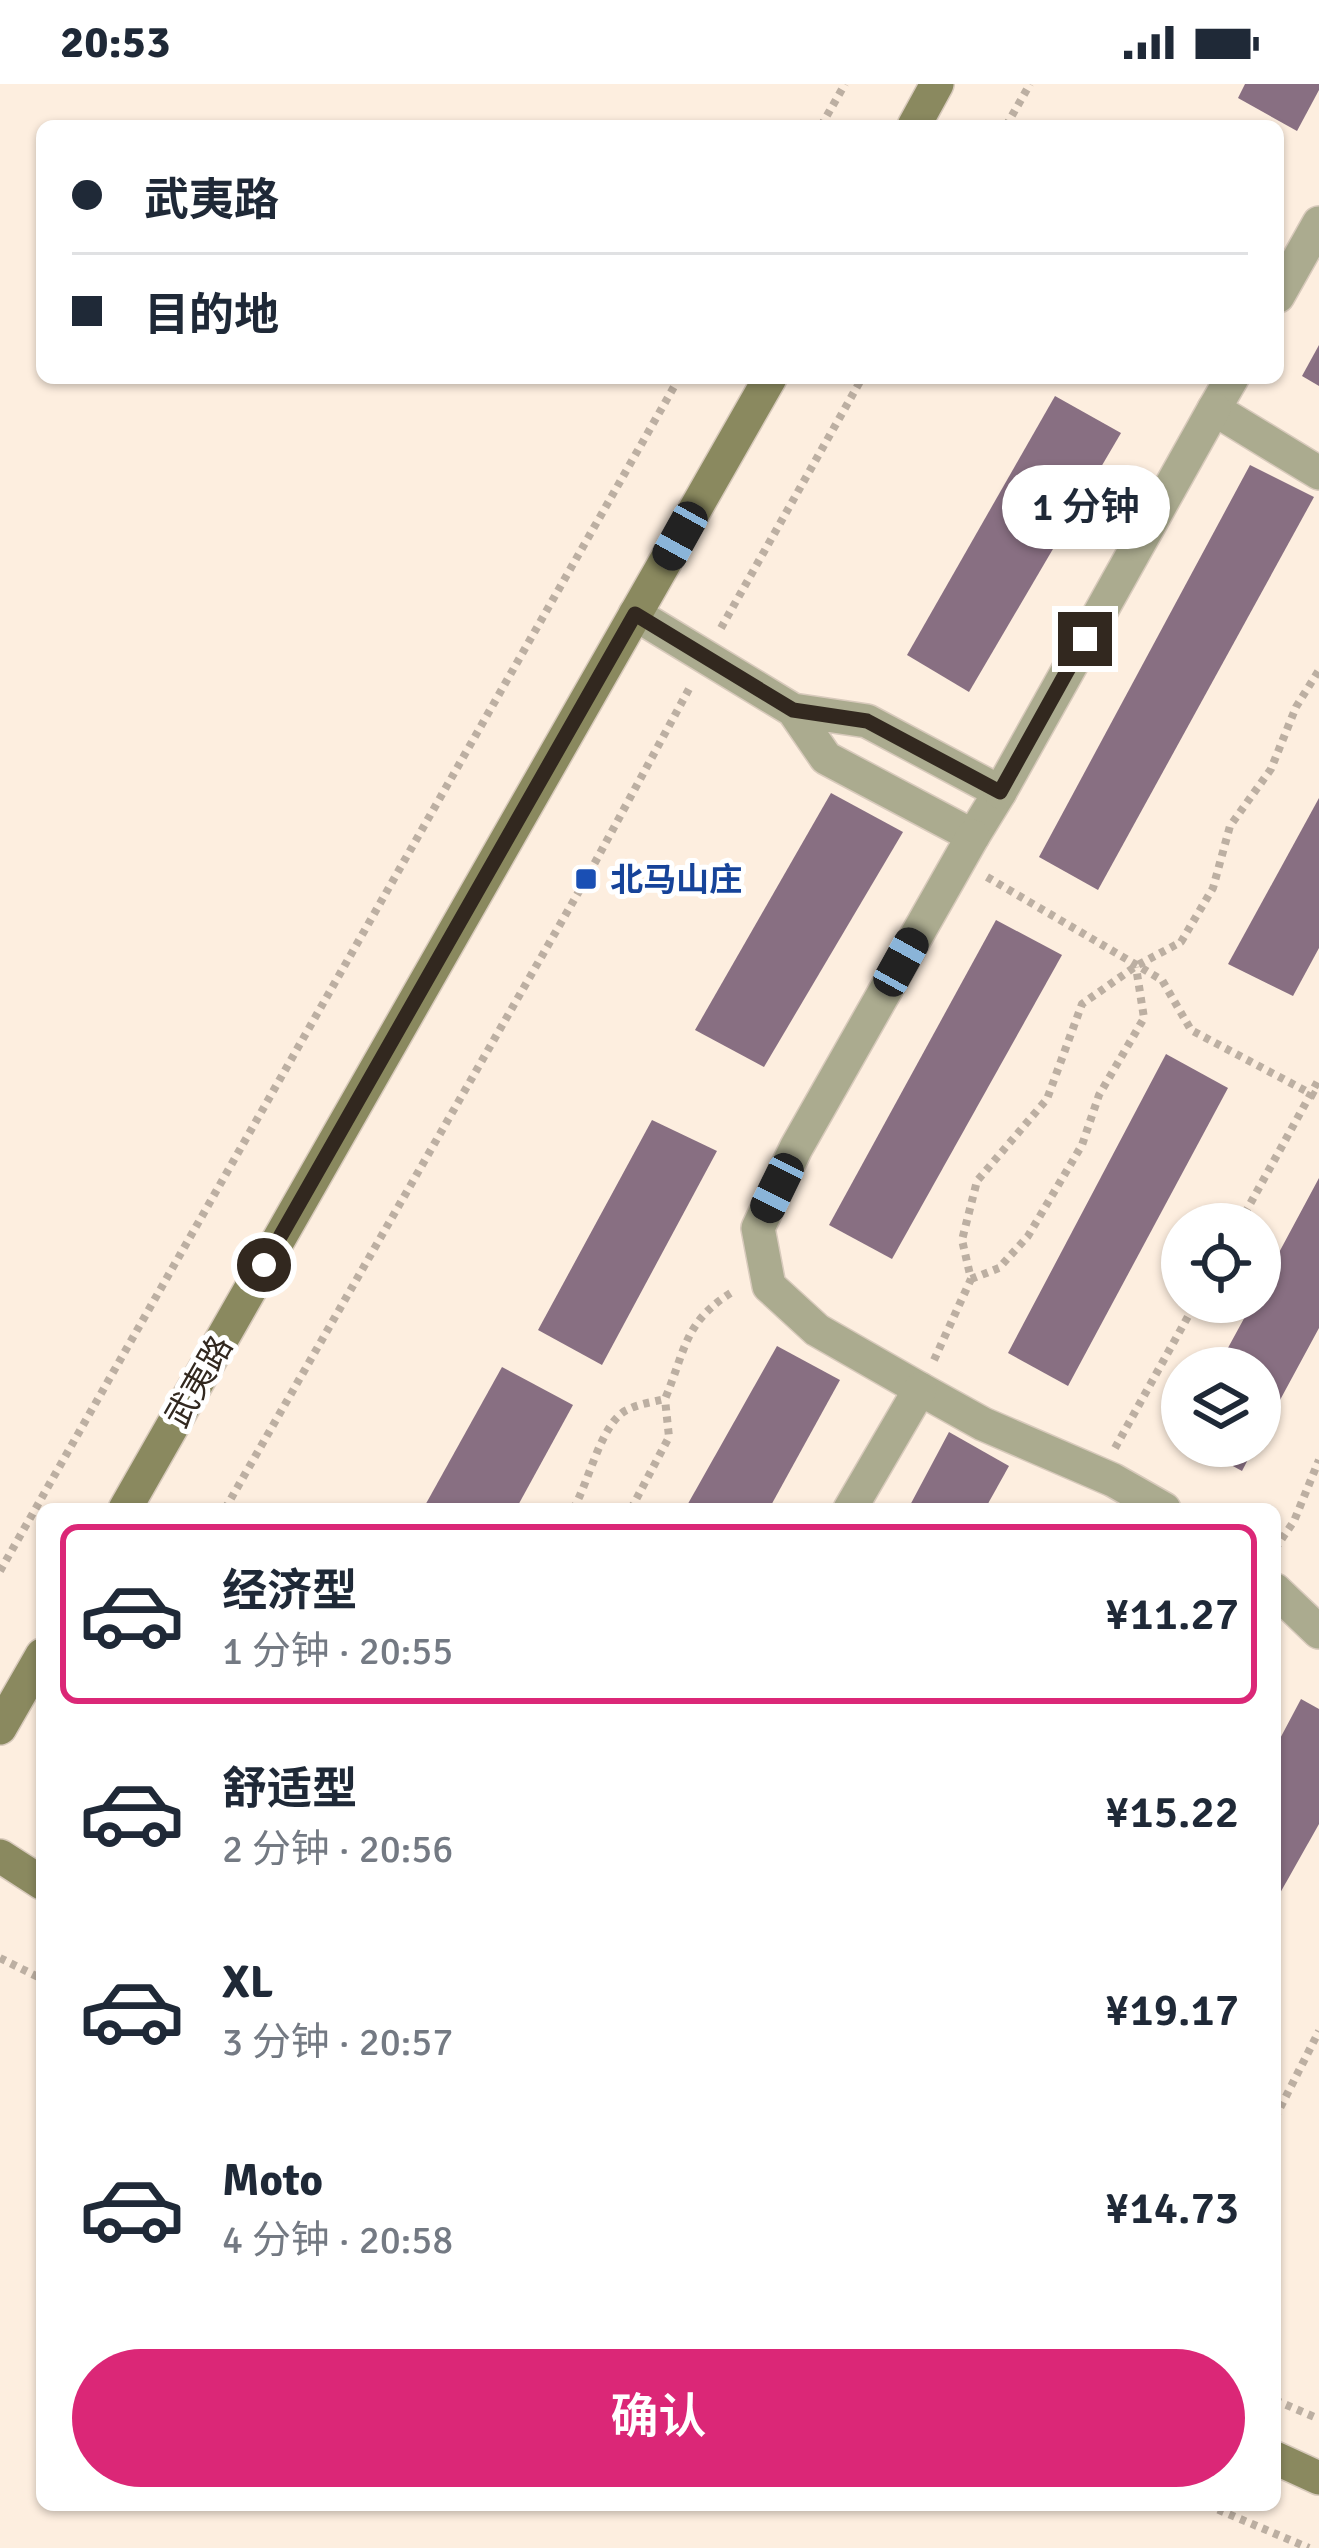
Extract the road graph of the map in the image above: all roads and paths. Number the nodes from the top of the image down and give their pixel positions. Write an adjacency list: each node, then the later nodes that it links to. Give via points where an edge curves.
1 (845, 84): 4 (path)
2 (938, 84): 5 (main road)
3 (1030, 84): 6 (path)
4 (824, 120)
5 (917, 120)
6 (1009, 120)
7 (1319, 223): 8 (street)
8 (1284, 285)
9 (676, 384): 32 (path)
10 (767, 384): 15 (main road, 武夷路)
11 (859, 384): 16 (path)
12 (1229, 384): 13 (street)
13 (1214, 409): 14 (street); 19 (street)
14 (1319, 473)
15 (635, 614): 16 (street); 33 (main road, 武夷路)
16 (706, 657): 18 (street); 34 (path)
17 (1319, 670): 21 (path, via 1271,769 1230,826 1213,888 1181,942)
18 (793, 710): 19 (street, via 867,721); 20 (street, via 826,758)
19 (1000, 792): 20 (street)
20 (969, 843): 21 (path, via 989,880); 25 (street, via 758,1228)
21 (1136, 966): 23 (path, via 1162,980 1191,1030); 26 (path, via 1144,1018 1099,1095 1082,1145 1028,1236 999,1268); 26 (path, via 1082,1004 1047,1100 977,1181 962,1240)
22 (1319, 1079): 23 (path)
23 (1315, 1096): 24 (path)
24 (1251, 1203)
25 (766, 1272): 28 (street, via 770,1286 817,1330); 29 (path, via 707,1307 683,1341)
26 (971, 1279): 28 (path)
27 (1184, 1323): 31 (path)
28 (920, 1389): 31 (street); 37 (street)
29 (665, 1399): 35 (path, via 623,1411 598,1447); 36 (path, via 669,1437)
30 (1319, 1460): 40 (path)
31 (1100, 1475): 38 (street)
32 (38, 1503)
33 (128, 1503)
34 (228, 1503)
35 (577, 1503)
36 (634, 1503)
37 (854, 1503)
38 (1153, 1503)
39 (36, 1507): 41 (path)
40 (1281, 1540)
41 (0, 1570)
42 (1281, 1596): 43 (street)
43 (1319, 1632)
44 (36, 1665): 45 (main road)
45 (0, 1728)
46 (0, 1856): 47 (main road)
47 (36, 1879)
48 (0, 1958): 49 (path)
49 (36, 1976)
50 (1319, 2031): 51 (path)
51 (1281, 2106)
52 (1281, 2403): 53 (path)
53 (1319, 2419)
54 (1281, 2461): 55 (main road)
55 (1319, 2478)
56 (1221, 2511): 57 (path)
57 (1309, 2548)

